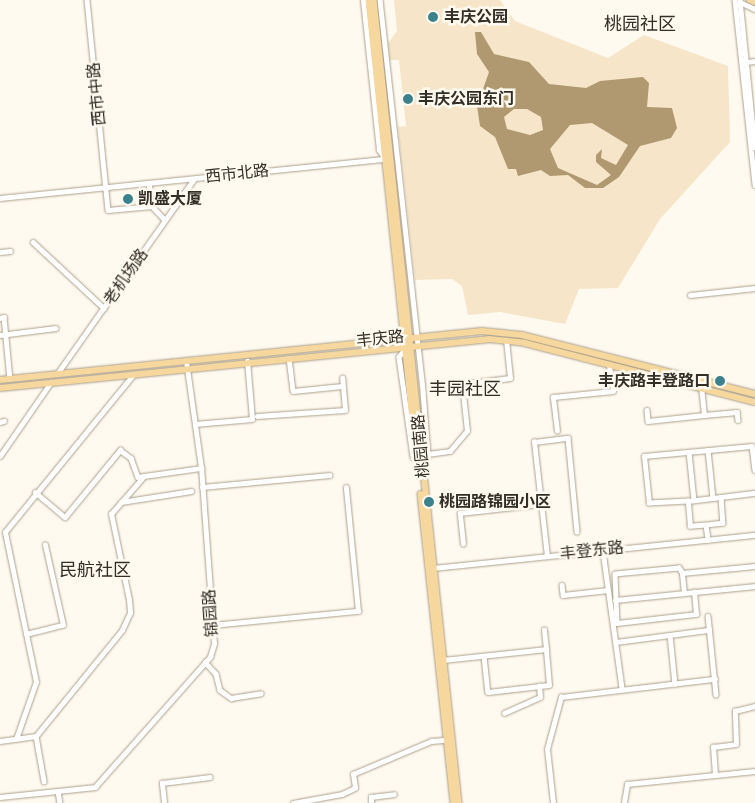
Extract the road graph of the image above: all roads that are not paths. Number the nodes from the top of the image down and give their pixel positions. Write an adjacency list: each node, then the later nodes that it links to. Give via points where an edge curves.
1 (87, 0): 17 (street, 西市中路)
2 (363, 0): 13 (street, via 379,150)
3 (369, 0): 13 (main road, 桃园南路)
4 (374, 0): 31 (main road, 桃园南路)
5 (380, 0): 30 (street)
6 (750, 0): 8 (main road)
7 (737, 1): 9 (street); 11 (street); 16 (street)
8 (755, 2)
9 (755, 9)
10 (755, 61): 11 (street)
11 (746, 62): 12 (street)
12 (755, 147)
13 (385, 159): 14 (street, 西市北路); 31 (main road, 桃园南路)
14 (194, 179): 15 (street, 西市北路); 20 (street, 老机场路)
15 (149, 183): 17 (street, 西市北路); 19 (street)
16 (755, 185)
17 (107, 187): 18 (street, 西市北路); 19 (street, 西市中路, via 108,210)
18 (0, 198)
19 (152, 206): 20 (street)
20 (166, 220): 26 (street, 老机场路)
21 (33, 242): 26 (street)
22 (10, 251): 23 (street)
23 (0, 252)
24 (755, 288): 25 (street)
25 (690, 295)
26 (104, 308): 39 (street, 老机场路)
27 (0, 318): 29 (street, via 4,317)
28 (56, 328): 29 (street)
29 (3, 334): 42 (street)
30 (418, 336): 31 (main road, 丰庆路); 33 (street); 48 (main road, 丰庆路, via 506,332)
31 (406, 337): 34 (main road, 桃园南路); 37 (main road, 丰庆路)
32 (506, 340): 33 (main road, 丰庆路); 38 (main road, 丰庆路); 58 (street, via 510,378 462,384 467,431 450,451)
33 (418, 344): 34 (main road, 丰庆路); 58 (street)
34 (406, 346): 35 (main road, 丰庆路); 60 (main road, 桃园南路)
35 (289, 357): 36 (main road, 丰庆路); 45 (street, via 293,391)
36 (247, 361): 37 (main road, 丰庆路); 54 (street, via 252,419)
37 (187, 364): 39 (main road, 丰庆路); 40 (main road, 丰庆路); 54 (street, 锦园路)
38 (609, 365): 47 (main road, 丰庆路); 55 (street, via 613,390 553,397)
39 (57, 374): 42 (main road, 丰庆路)
40 (134, 374): 44 (main road, 丰庆路); 68 (street)
41 (342, 378): 45 (street)
42 (10, 379): 43 (main road, 丰庆路)
43 (0, 380)
44 (51, 382): 46 (main road, 丰庆路); 59 (street)
45 (342, 386): 52 (street, via 345,410)
46 (0, 388)
47 (701, 388): 49 (main road, 丰庆路); 51 (street)
48 (755, 394)
49 (755, 402)
50 (647, 410): 51 (street, via 648,421)
51 (704, 415): 53 (street, via 737,412)
52 (257, 416)
53 (738, 420)
54 (195, 424): 61 (street, 锦园路)
55 (557, 431)
56 (708, 450): 57 (street); 62 (street, via 752,446); 71 (street)
57 (689, 452): 72 (street); 73 (street, via 644,456 650,503)
58 (428, 454): 60 (street)
59 (0, 456)
60 (420, 460): 85 (main road, 桃园南路)
61 (200, 468): 64 (street); 65 (street, 锦园路)
62 (755, 470)
63 (329, 475): 65 (street)
64 (144, 476): 68 (street, via 138,477 132,458 120,450 65,517); 74 (street)
65 (202, 487): 94 (street, 锦园路)
66 (346, 488): 94 (street, via 358,611)
67 (190, 491): 74 (street)
68 (36, 492): 97 (street, via 5,532)
69 (755, 493): 70 (street)
70 (721, 497): 71 (street); 76 (street, via 723,523)
71 (713, 498): 72 (street)
72 (694, 500): 73 (street)
73 (688, 501): 76 (street, via 690,526)
74 (121, 502): 112 (street, via 111,514 130,613 116,641)
75 (541, 504): 77 (street, via 534,442 568,438); 80 (street, via 460,513); 83 (street)
76 (706, 525): 79 (street)
77 (577, 532)
78 (755, 535): 79 (street, 丰登东路)
79 (708, 540): 82 (street, 丰登东路)
80 (463, 544)
81 (45, 545): 97 (street, via 63,625)
82 (603, 551): 83 (street, 丰登东路); 89 (street)
83 (547, 556): 85 (street, 丰登东路)
84 (755, 566): 86 (street)
85 (431, 568): 102 (main road, 桃园南路); 114 (main road, 桃园南路)
86 (682, 574): 91 (street); 92 (street, via 678,568 616,574)
87 (562, 585): 89 (street, via 563,595)
88 (755, 586): 90 (street)
89 (608, 590): 99 (street)
90 (694, 592): 91 (street); 92 (street, via 696,614 617,623)
91 (684, 593): 92 (street)
92 (614, 600)
93 (708, 616): 96 (street)
94 (212, 625): 103 (street, 锦园路, via 214,644)
95 (544, 630): 100 (street)
96 (709, 630): 98 (street); 104 (street)
97 (26, 634): 113 (street, via 36,682)
98 (670, 635): 99 (street); 105 (street)
99 (616, 642): 107 (street)
100 (546, 649): 101 (street); 106 (street, via 549,685)
101 (484, 656): 102 (street); 106 (street, via 488,692)
102 (443, 660): 128 (main road, 桃园南路)
103 (206, 662): 108 (street, via 216,674 220,690 231,698); 120 (street, 锦园路, via 95,787)
104 (715, 679): 105 (street); 109 (street)
105 (675, 684): 107 (street)
106 (539, 686): 111 (street, via 540,698)
107 (622, 688): 129 (street, via 561,697 547,749)
108 (261, 693)
109 (716, 695)
110 (755, 706): 117 (street, via 735,711 736,744 713,746)
111 (504, 712)
112 (36, 736): 113 (street); 119 (street)
113 (16, 739): 115 (street)
114 (447, 740): 125 (street, via 431,741 353,774 354,788 342,794); 127 (main road, 桃园南路)
115 (0, 741)
116 (755, 771): 117 (street)
117 (715, 775): 130 (street, via 627,784)
118 (210, 777): 124 (street, via 162,783)
119 (44, 781)
120 (58, 791): 122 (street, 锦园路); 123 (street)
121 (394, 794): 126 (street, via 371,797)
122 (0, 797)
123 (60, 803)
124 (164, 803)
125 (293, 803)
126 (372, 803)
127 (454, 803)
128 (459, 803)
129 (553, 803)
130 (624, 803)

